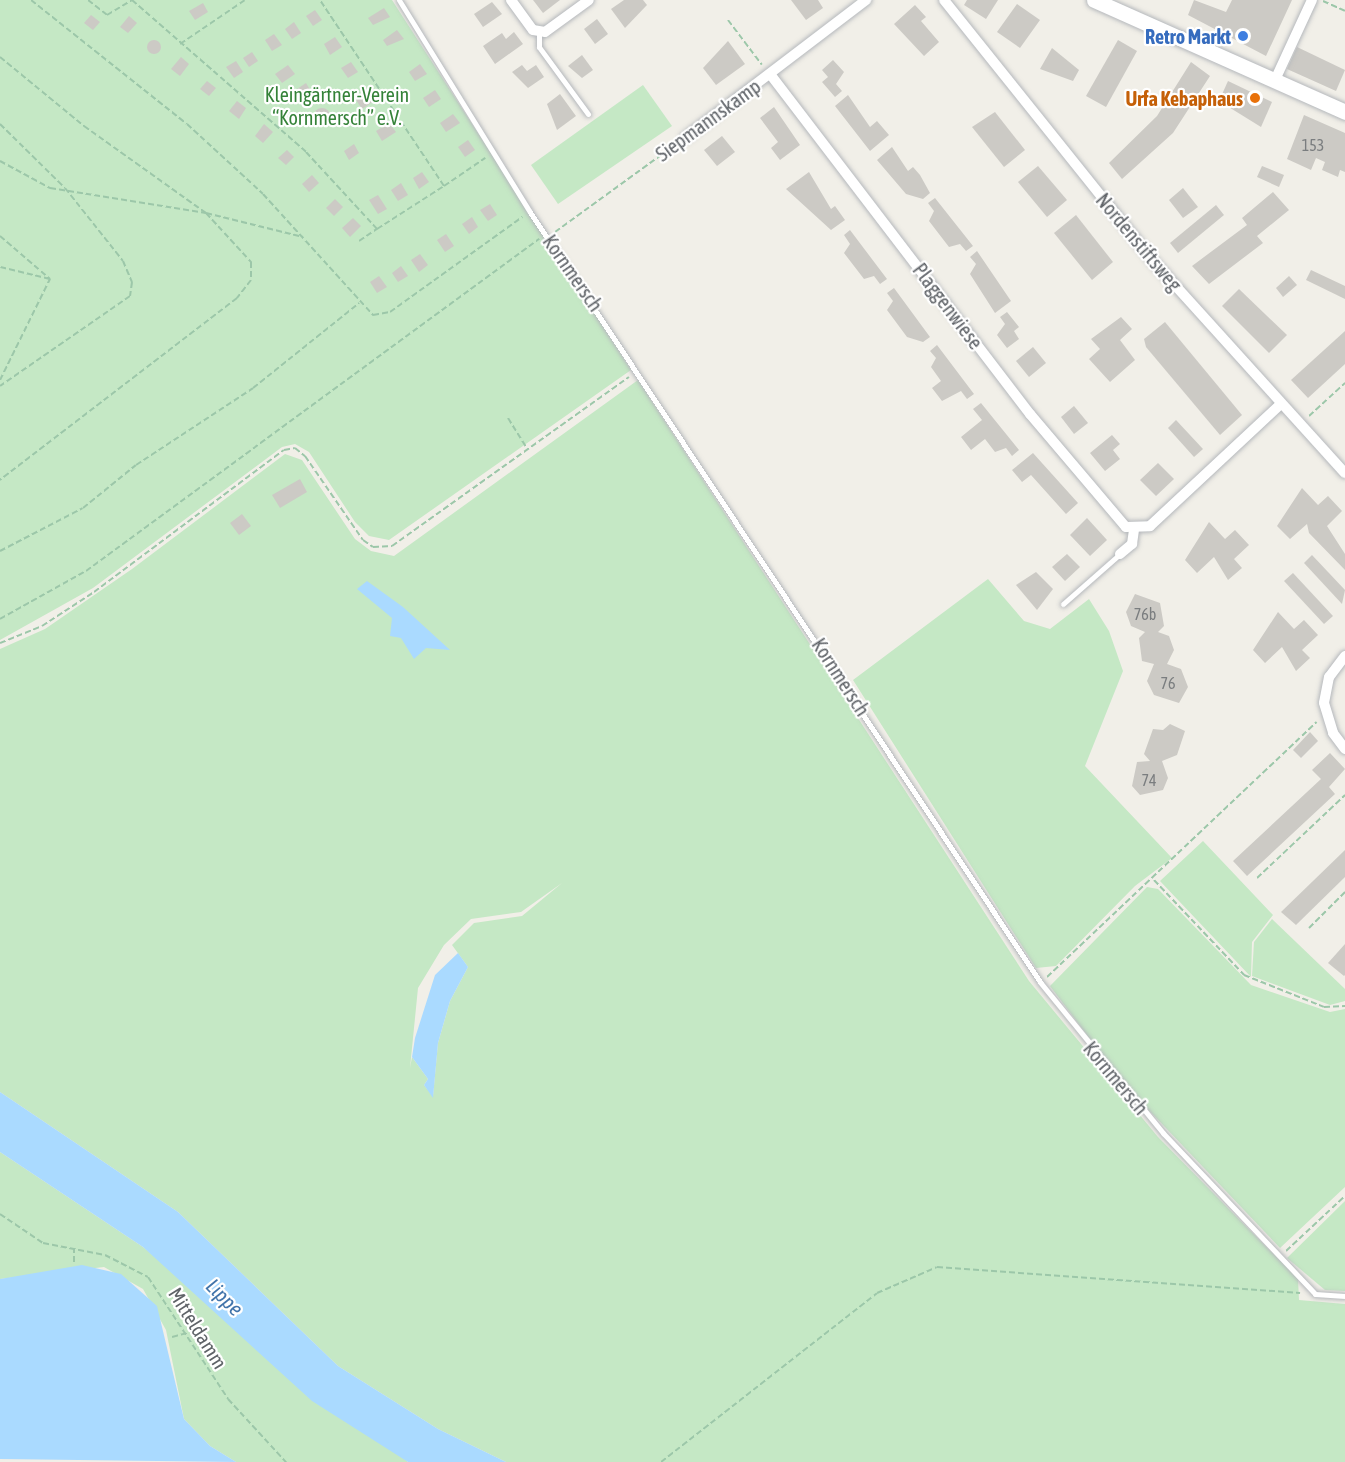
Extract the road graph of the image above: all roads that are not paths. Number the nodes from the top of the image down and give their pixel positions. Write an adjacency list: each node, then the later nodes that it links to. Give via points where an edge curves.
1 (399, 0): 21 (lane, Kornmersch, via 530,212 639,370 1040,981 1163,1133 1315,1294)
2 (511, 0): 8 (street)
3 (589, 0): 8 (street, via 550,31)
4 (866, 0): 9 (street, Siepmannskamp)
5 (944, 0): 14 (street, Nordenstiftsweg, via 1155,263)
6 (1094, 0): 10 (main road)
7 (1312, 0): 10 (street)
8 (539, 32): 12 (lane, via 539,47)
9 (770, 74): 13 (street, Siepmannskamp); 16 (street, Plaggenwiese, via 1080,477 1116,520)
10 (1275, 80): 11 (main road)
11 (1345, 112)
12 (588, 114)
13 (685, 138)
14 (1281, 404): 15 (street, Nordenstiftsweg); 16 (street, via 1150,526)
15 (1345, 473)
16 (1134, 530): 17 (street, via 1132,544)
17 (1120, 554): 18 (lane)
18 (1063, 604)
19 (1345, 656): 20 (street, via 1328,681 1326,714)
20 (1345, 749)
21 (1345, 1296)

